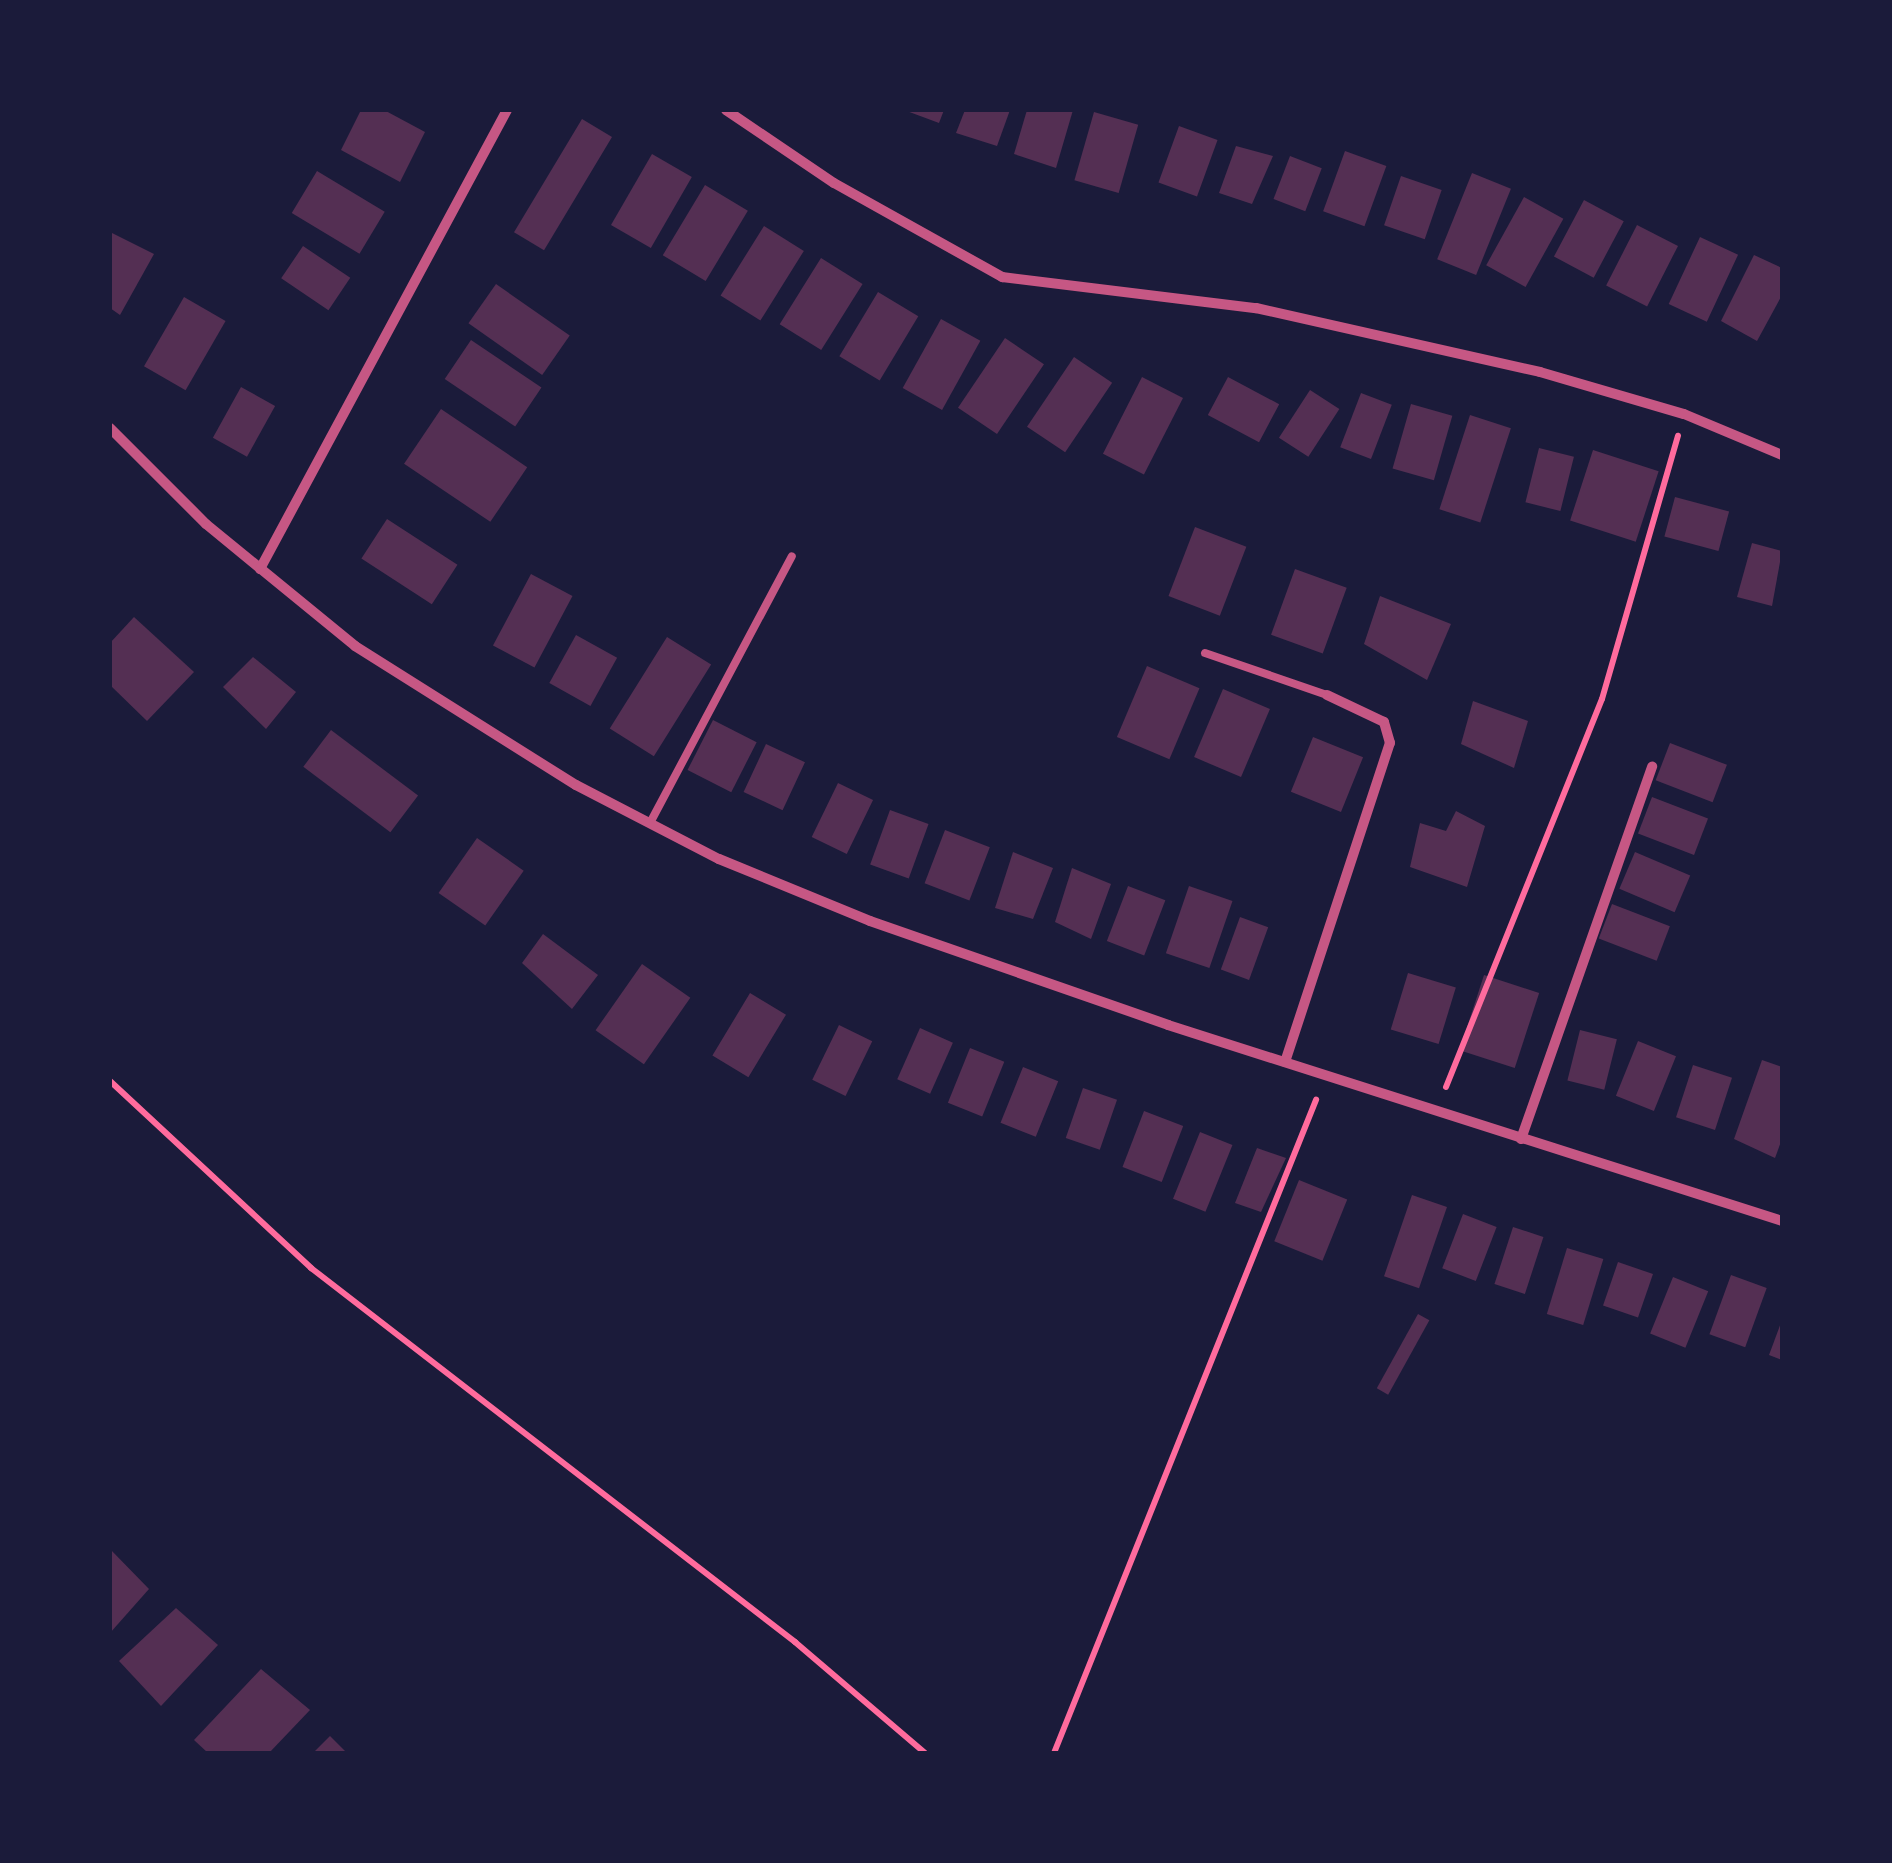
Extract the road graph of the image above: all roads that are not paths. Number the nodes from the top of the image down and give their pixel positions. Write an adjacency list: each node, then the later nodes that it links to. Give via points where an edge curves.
1 (507, 110): 6 (street)
2 (726, 110): 4 (street, via 834,183 1002,277 1256,308 1540,372 1684,414)
3 (110, 428): 6 (street)
4 (1782, 455)
5 (792, 556): 10 (lane)
6 (260, 569): 10 (street, via 421,689)
7 (1205, 653): 8 (lane)
8 (1327, 695): 11 (street, via 1384,722 1390,743)
9 (1652, 766): 12 (street)
10 (650, 823): 11 (street, via 870,922)
11 (1285, 1062): 12 (street)
12 (1522, 1138): 13 (street)
13 (1782, 1220)

